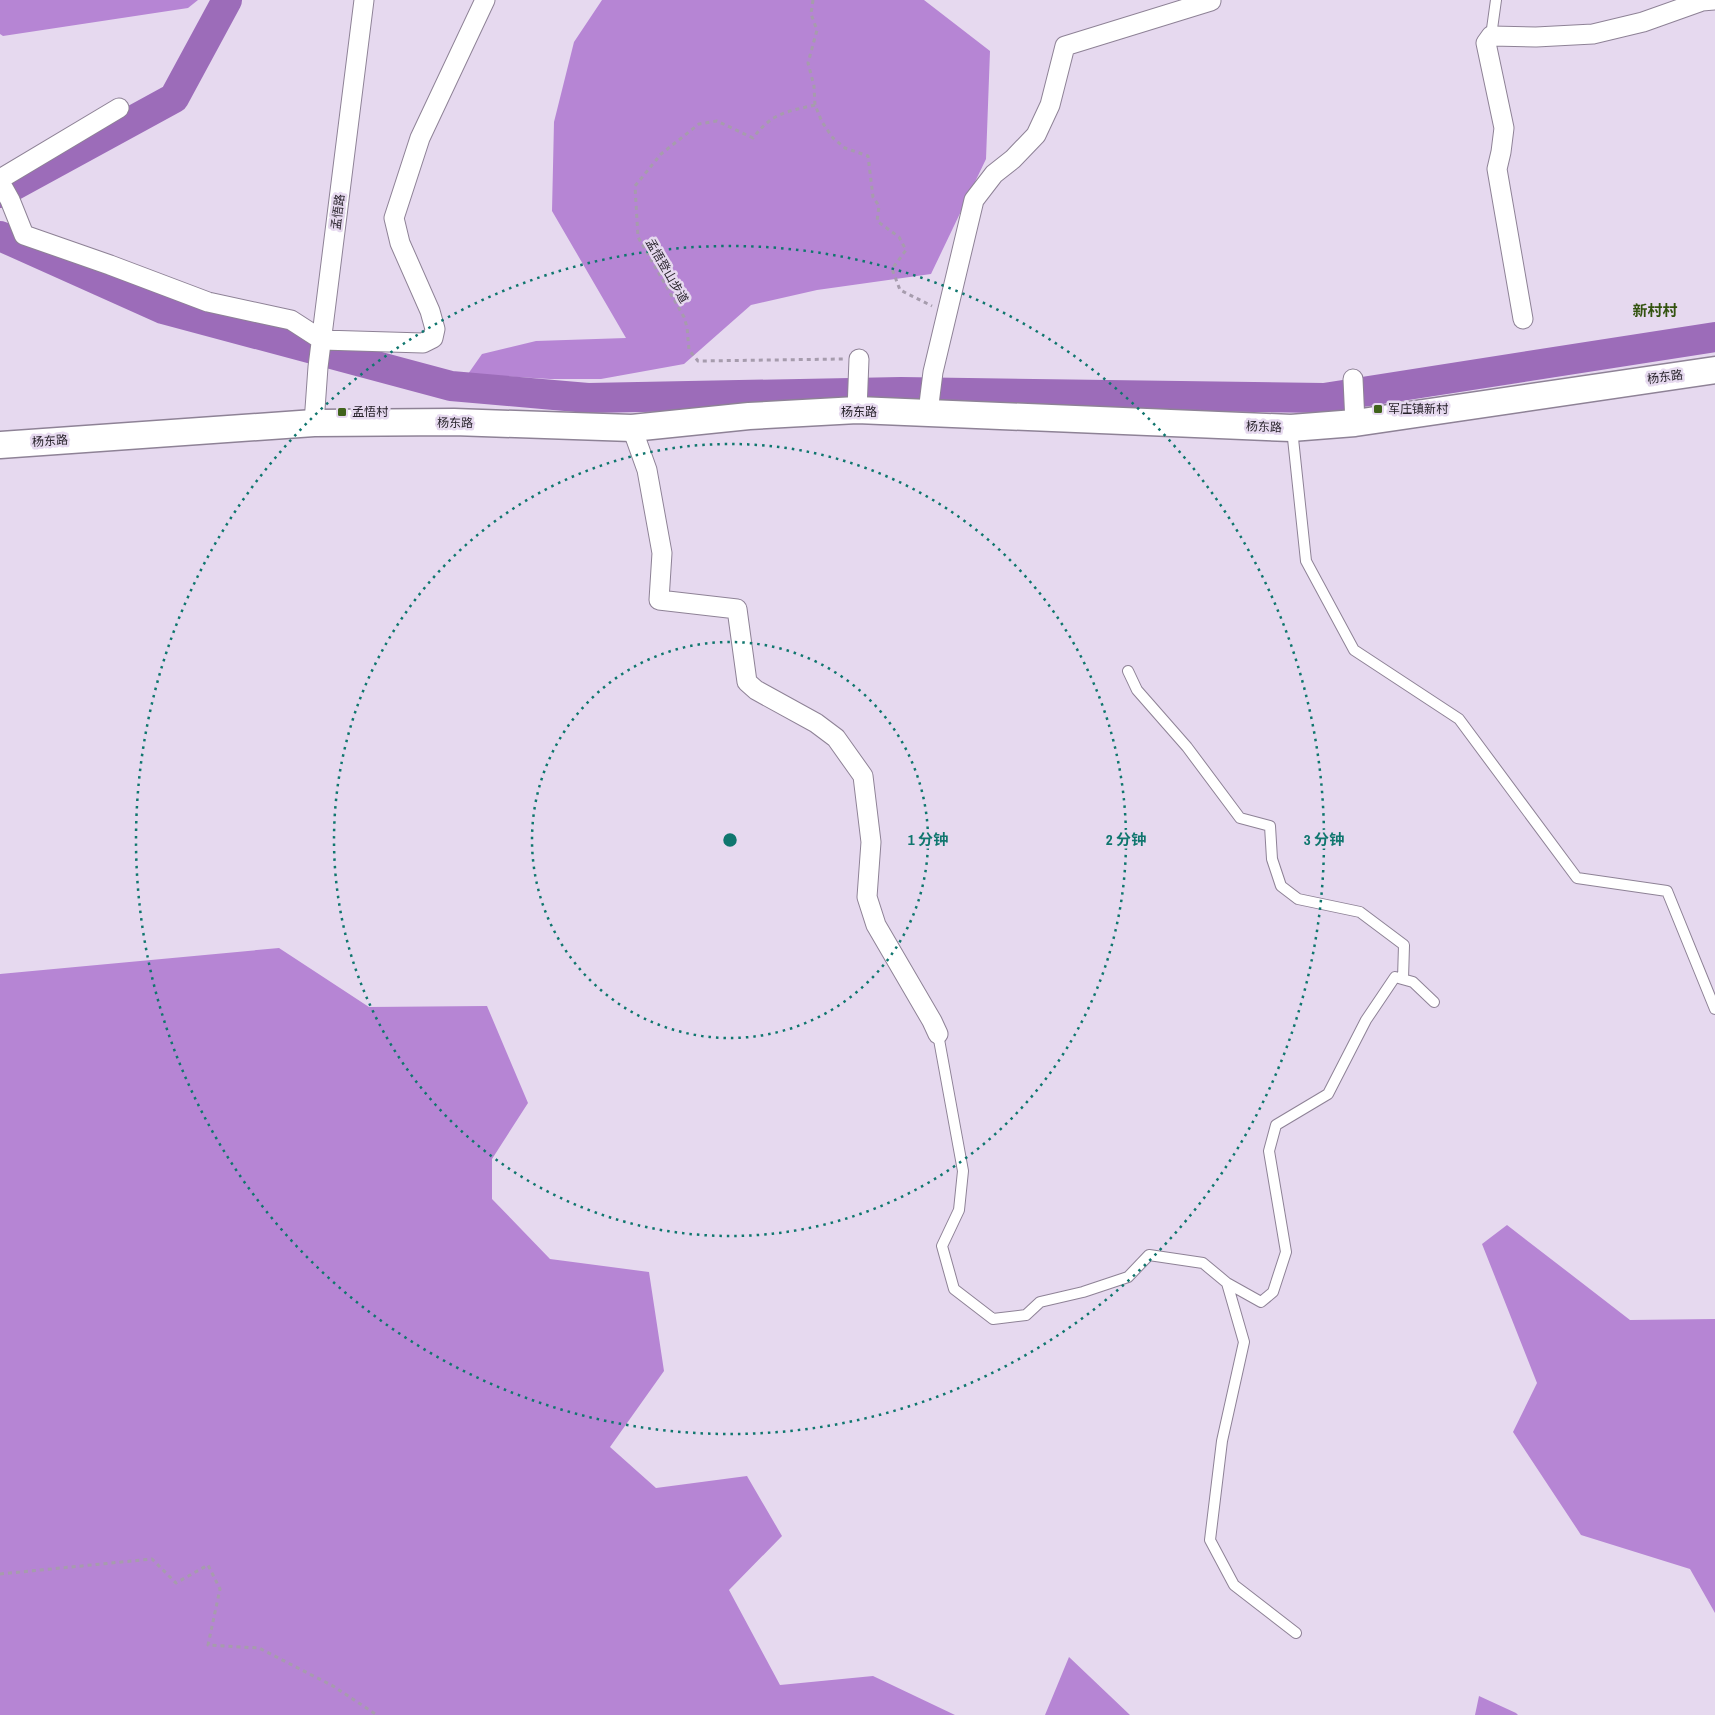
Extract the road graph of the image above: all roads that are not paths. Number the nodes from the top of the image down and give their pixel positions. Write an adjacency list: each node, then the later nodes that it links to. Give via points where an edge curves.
1 (364, 0): 10 (street, 孟悟路)
2 (485, 0): 10 (street, via 420,138 394,218 400,243 436,329 433,338 423,343)
3 (1496, 0): 6 (lane)
4 (1714, 0): 6 (street, via 1593,34)
5 (1211, 1): 14 (street, via 1065,46 1050,105 1036,135 994,174 974,200 933,372)
6 (1491, 36): 9 (street, via 1486,43 1504,128 1497,169)
7 (119, 108): 8 (street)
8 (0, 181): 10 (street, via 24,235 208,302 291,320)
9 (1523, 319)
10 (322, 340): 16 (street, 孟悟路)
11 (859, 358): 15 (street)
12 (1715, 370): 17 (street, 杨东路)
13 (1353, 379): 17 (street)
14 (930, 409): 15 (street, 杨东路); 19 (street, 杨东路)
15 (857, 410): 18 (street, 杨东路, via 749,416)
16 (314, 423): 18 (street, 杨东路, via 454,422); 20 (street, 杨东路)
17 (1355, 423): 19 (street, 杨东路)
18 (632, 428): 25 (street, via 646,470 662,553 659,600 737,609 747,682 836,738 863,776 871,842 867,897 876,925)
19 (1292, 428): 24 (lane, via 1306,561 1354,650 1459,719 1577,878 1667,891)
20 (0, 445)
21 (1128, 671): 22 (lane, via 1137,690 1187,747 1240,818 1270,826 1272,859 1281,886 1298,899 1360,912 1404,945)
22 (1403, 979): 23 (lane, via 1413,982); 26 (lane, via 1395,977 1366,1020 1328,1094 1276,1125 1269,1151 1286,1252 1273,1292 1261,1302)
23 (1434, 1002)
24 (1715, 1009)
25 (938, 1034): 26 (lane, via 963,1171 959,1210 942,1246 954,1289 993,1319 1026,1315 1040,1302 1128,1277 1149,1255 1203,1263)
26 (1228, 1283): 27 (lane, via 1244,1342 1222,1441 1210,1540 1234,1585)
27 (1296, 1633)

